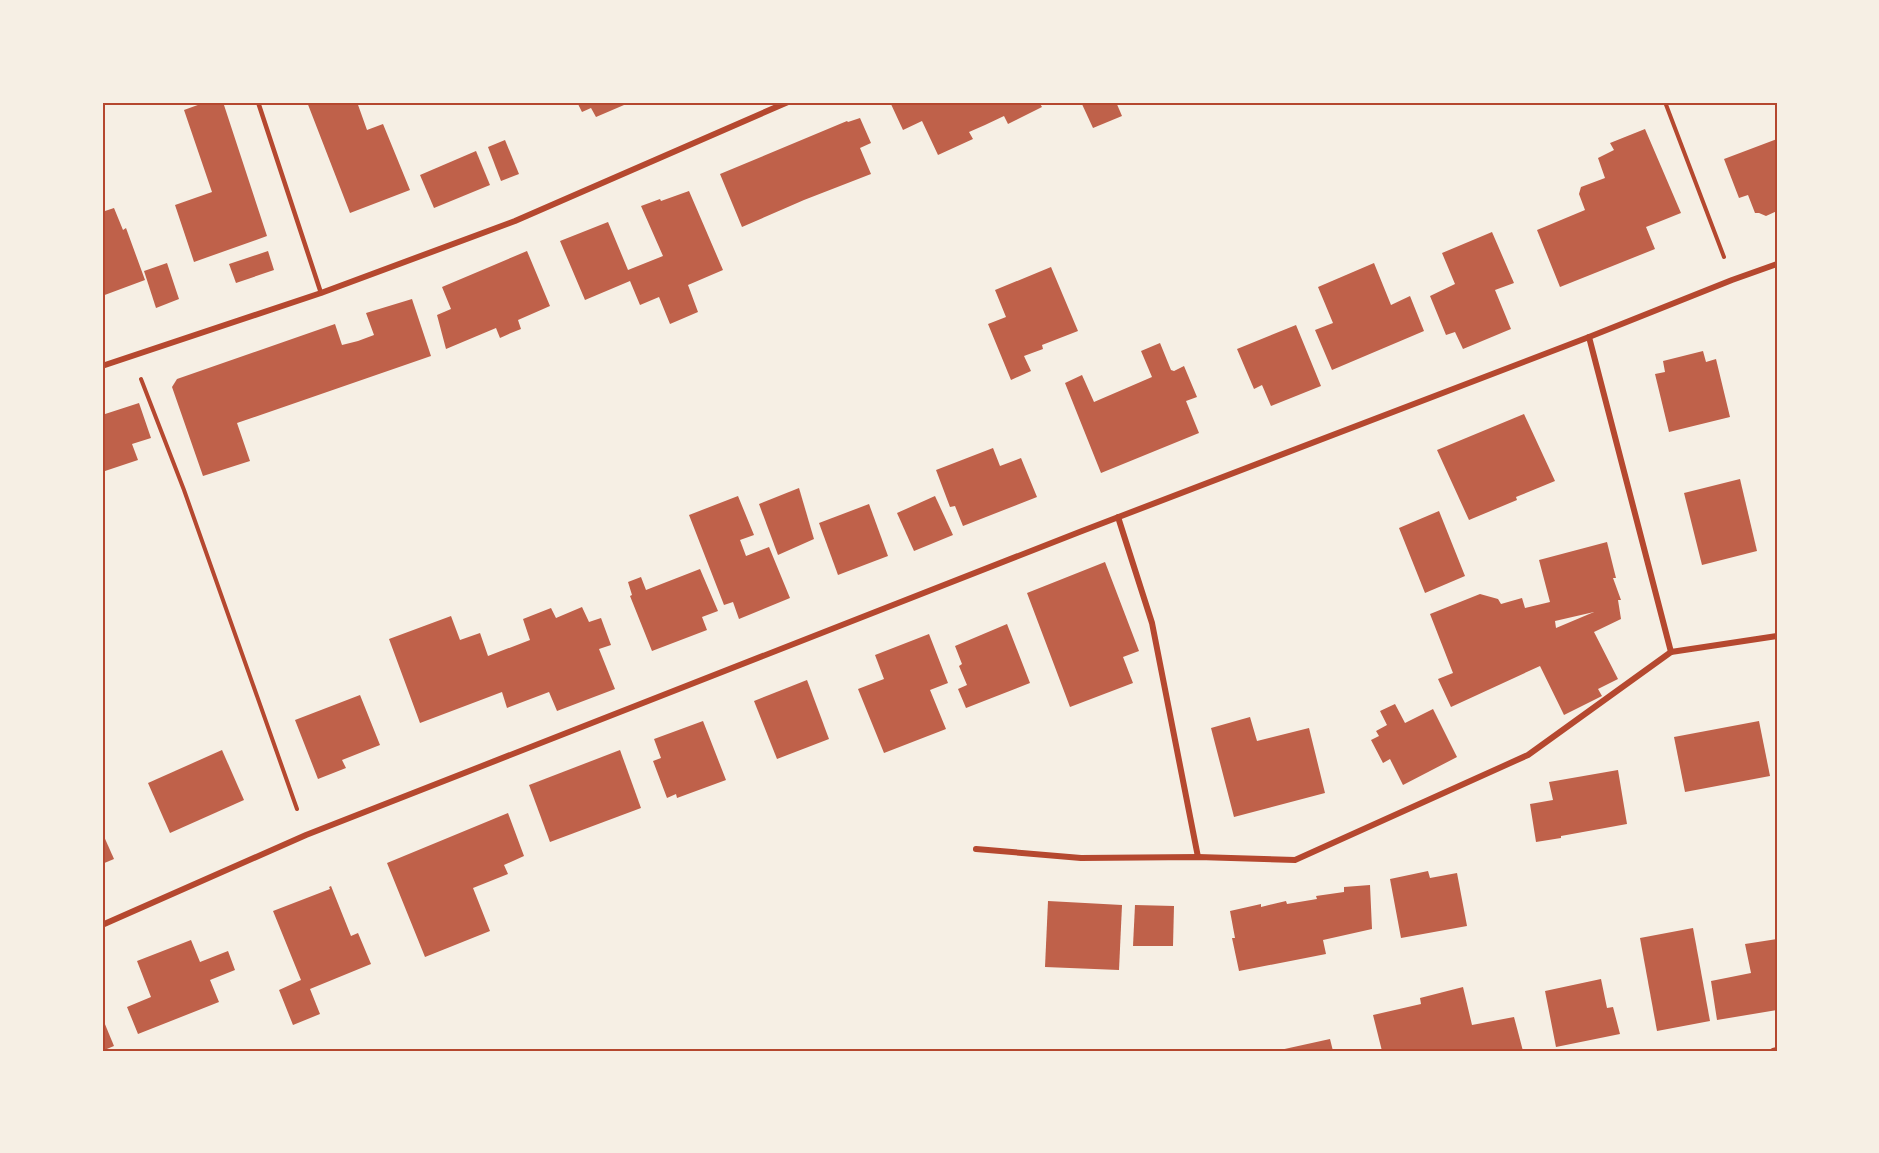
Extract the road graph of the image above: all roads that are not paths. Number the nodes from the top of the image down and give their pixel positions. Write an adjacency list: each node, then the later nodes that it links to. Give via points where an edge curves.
1 (258, 102): 4 (lane)
2 (788, 102): 4 (street, via 515,221)
3 (1777, 264): 5 (street)
4 (321, 293): 6 (street)
5 (1589, 337): 7 (street); 9 (street)
6 (102, 366)
7 (1118, 517): 11 (street, via 1152,623); 12 (street, via 306,835)
8 (1777, 636): 9 (street)
9 (1671, 652): 11 (street, via 1528,755 1296,860)
10 (976, 849): 11 (street, via 1081,858)
11 (1198, 857)
12 (102, 925)
13 (1777, 1050): 14 (street)
14 (1773, 1051)

